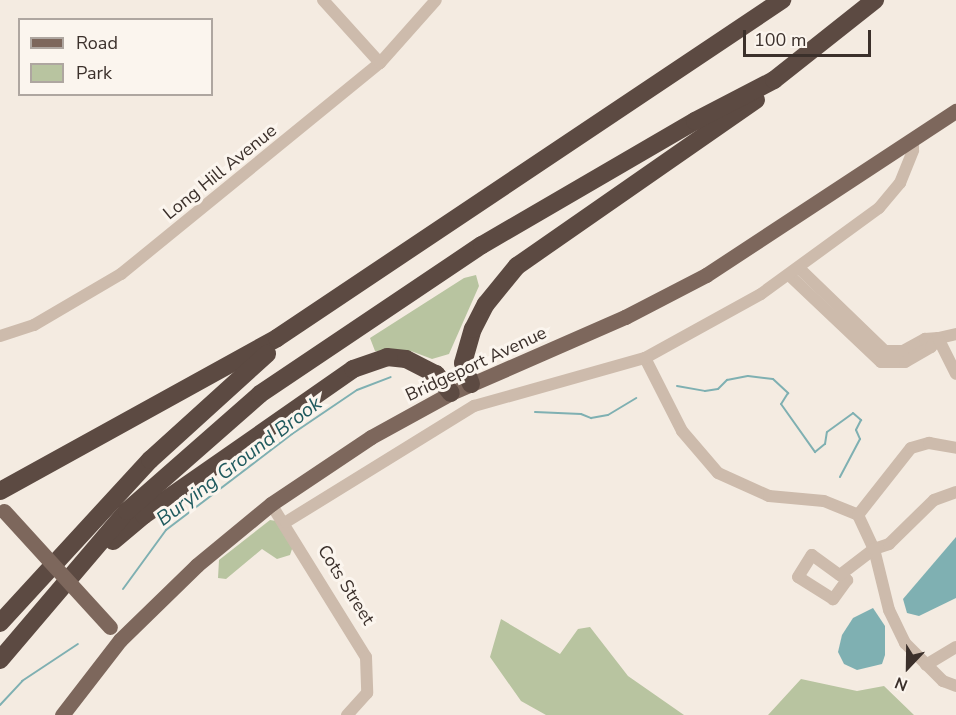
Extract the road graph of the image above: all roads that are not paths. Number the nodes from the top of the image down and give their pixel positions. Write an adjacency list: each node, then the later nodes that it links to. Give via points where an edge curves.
1 (323, 0): 5 (street)
2 (436, 0): 5 (street, Long Hill Avenue)
3 (782, 0): 10 (highway)
4 (875, 0): 6 (highway)
5 (380, 63): 12 (street, Long Hill Avenue, via 121,274 34,325)
6 (774, 80): 16 (highway, via 755,101 517,266 486,304 473,329 463,363); 29 (highway, via 694,121 482,245 260,394 127,511)
7 (956, 111): 8 (main road, Bridgeport Avenue)
8 (913, 140): 9 (street, via 914,150 893,194); 16 (main road, Bridgeport Avenue, via 706,275 625,317)
9 (795, 273): 13 (street, via 874,352 895,365 931,347); 14 (street)
10 (343, 293): 19 (highway, via 243,359); 30 (highway, via 213,401 158,453 74,538)
11 (956, 334): 13 (street)
12 (0, 336)
13 (938, 338): 15 (street)
14 (645, 358): 25 (street, via 682,431 718,473 769,496 824,501); 26 (street, via 474,406)
15 (956, 374)
16 (471, 384): 17 (main road, Bridgeport Avenue)
17 (451, 393): 23 (main road, Bridgeport Avenue, via 371,437); 29 (highway, via 436,374 406,359 387,357 353,369 144,515)
18 (956, 447): 25 (street, via 929,443 911,448)
19 (24, 477): 20 (highway); 21 (highway)
20 (0, 480)
21 (0, 491)
22 (956, 492): 27 (street, via 934,500 889,544)
23 (271, 504): 26 (street, Cots Street); 31 (main road, Bridgeport Avenue, via 197,565)
24 (2, 510): 31 (main road, bridge)
25 (858, 515): 27 (street)
26 (285, 522): 37 (street, Cots Street, via 360,641 370,672 367,693)
27 (874, 549): 28 (street); 34 (street, via 889,610 905,643)
28 (840, 575)
29 (59, 592): 33 (highway)
30 (0, 622)
31 (120, 639): 36 (main road, Bridgeport Avenue)
32 (956, 647): 34 (street)
33 (0, 660)
34 (926, 664): 35 (street, via 943,681)
35 (956, 686)
36 (62, 715)
37 (347, 715)

